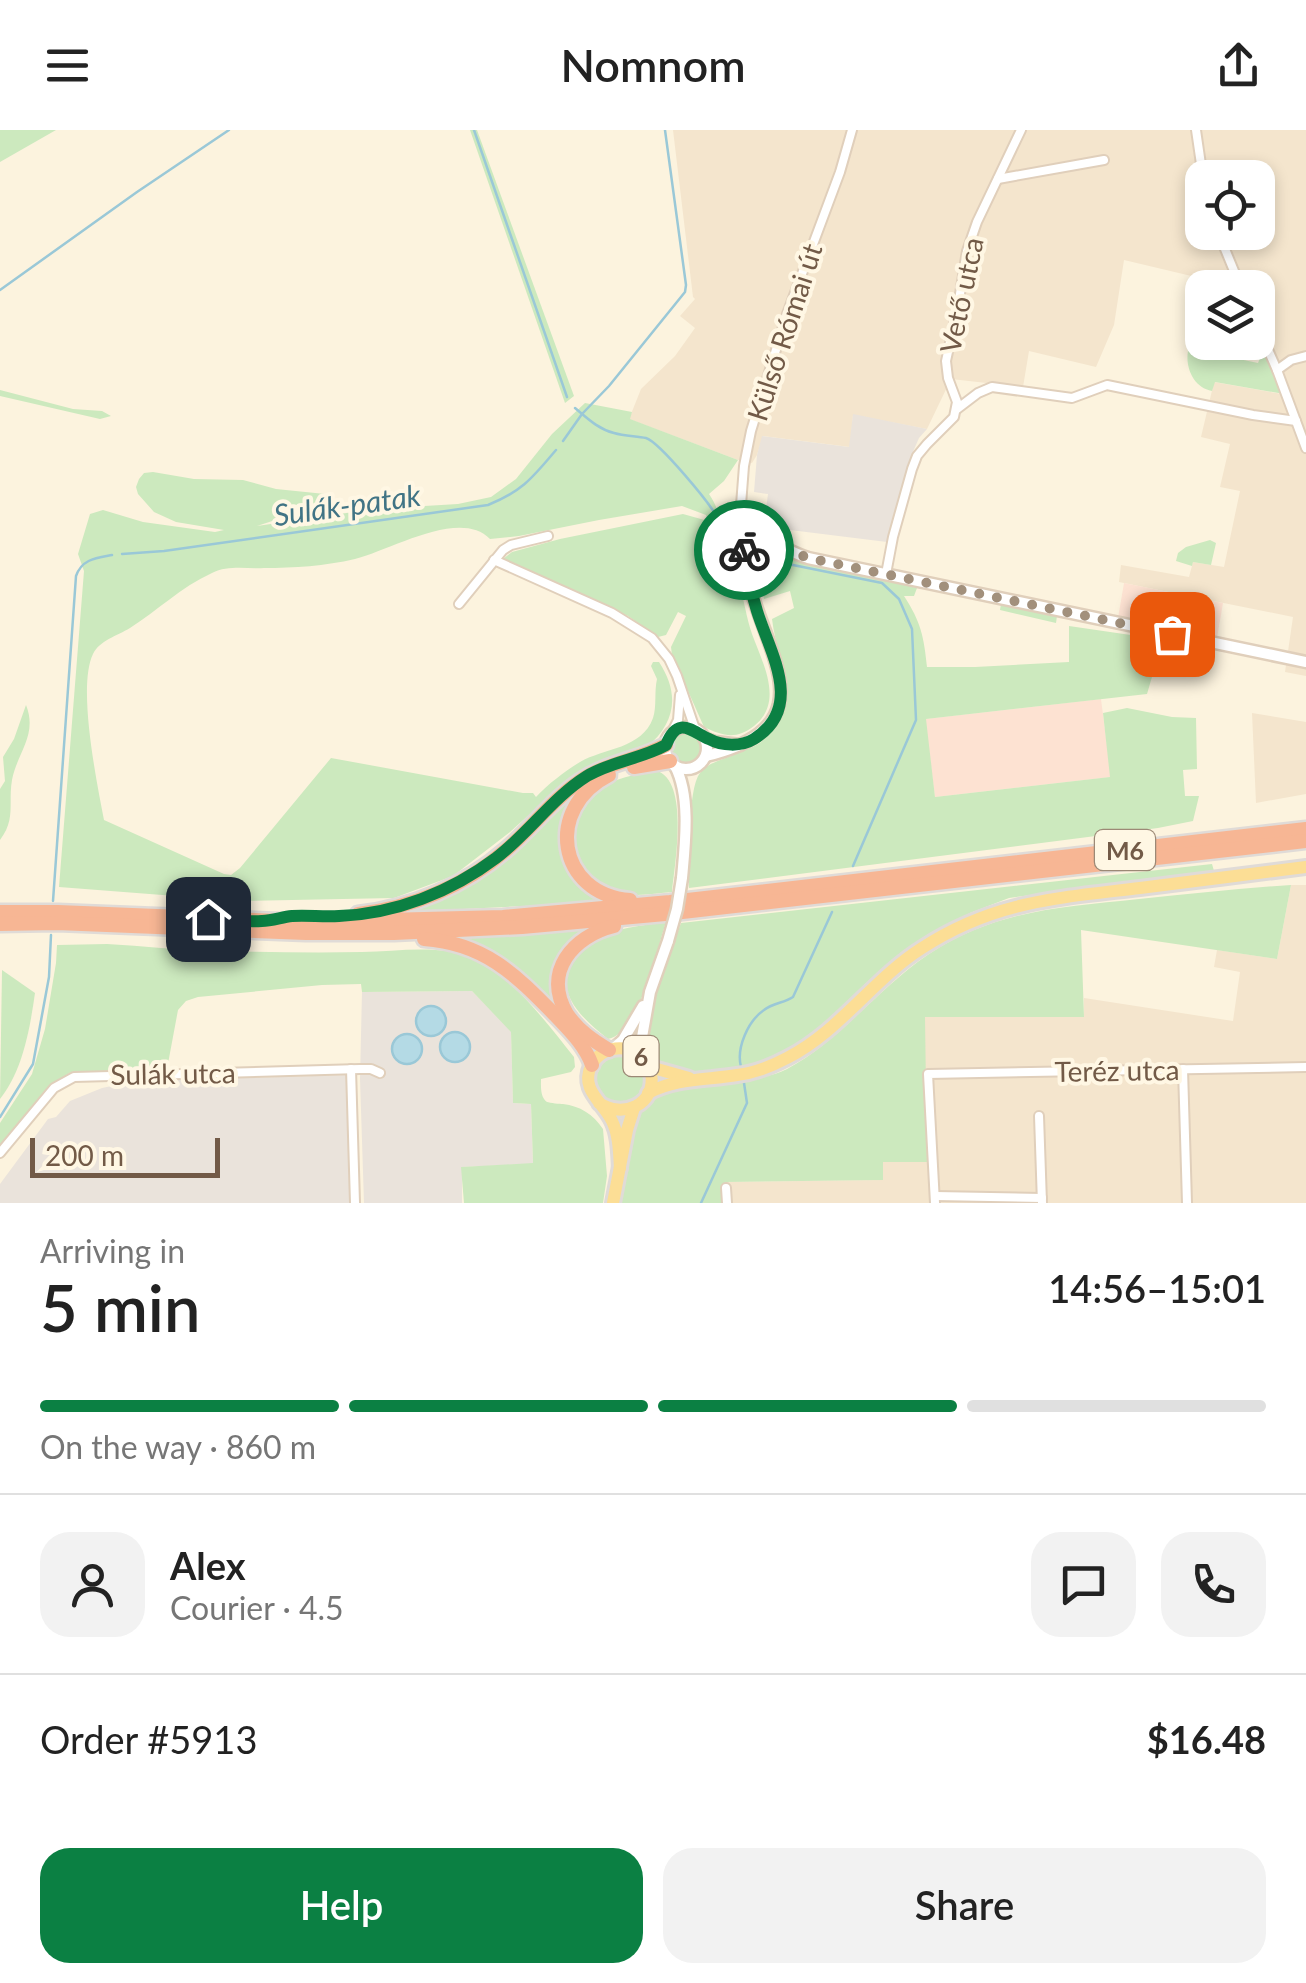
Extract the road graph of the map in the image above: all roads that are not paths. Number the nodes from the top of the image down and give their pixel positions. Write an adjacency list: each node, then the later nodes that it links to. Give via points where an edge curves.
1 (852, 130): 14 (street, Külső Római út, via 751,431 741,511)
2 (1021, 130): 6 (street, Vető utca)
3 (1196, 130): 5 (street)
4 (1104, 160): 6 (street)
5 (1200, 160)
6 (998, 179): 10 (street, Vető utca, via 971,236 947,351)
7 (1306, 356): 9 (street)
8 (1273, 360): 9 (street)
9 (1278, 370): 11 (street)
10 (957, 410): 11 (street, via 992,387 1072,398 1107,385); 16 (street, via 917,456)
11 (1296, 422): 12 (street)
12 (1306, 448)
13 (548, 536): 15 (street, via 510,546)
14 (746, 539): 16 (street); 23 (street, via 749,582 781,693 768,726)
15 (494, 560): 17 (street); 19 (street, via 634,625 661,648)
16 (886, 574): 18 (street)
17 (459, 604)
18 (1306, 662)
19 (680, 686): 20 (street); 22 (street)
20 (694, 730): 21 (street); 22 (street, via 682,728)
21 (704, 738): 23 (street); 24 (street)
22 (669, 740): 25 (street); 33 (highway, via 652,753 585,777 491,862 430,896 369,913)
23 (741, 745): 24 (street)
24 (706, 756): 26 (street)
25 (672, 763): 26 (street); 27 (street); 31 (highway, via 621,770 592,784 573,808 566,837 575,868 595,889)
26 (697, 766): 27 (street)
27 (684, 799): 36 (street, bridge, via 677,909)
28 (1306, 830): 31 (highway, M6)
29 (1306, 842): 31 (highway, M6)
30 (1306, 867): 44 (main road, 6, via 1008,907 923,947 796,1054 750,1072)
31 (668, 908): 33 (highway, M6); 35 (highway, M6, via 479,930); 37 (highway, via 592,932 564,960 564,1007 583,1033)
32 (0, 912): 33 (highway, M6)
33 (264, 921)
34 (0, 924): 35 (highway, M6)
35 (344, 933): 39 (highway, via 434,940 483,954 529,988)
36 (650, 992): 37 (street); 38 (street)
37 (612, 1049): 38 (main road, 6, via 627,1048); 39 (main road, 6)
38 (643, 1058): 44 (main road, 6); 45 (main road, 6, via 652,1077)
39 (592, 1064): 46 (main road, 6, via 589,1087)
40 (1306, 1068): 42 (street, Teréz utca)
41 (351, 1069): 43 (street, Sulák utca); 49 (street, Sulák utca, via 74,1077 54,1088); 54 (street)
42 (1183, 1069): 52 (street, Teréz utca, via 928,1074); 57 (street)
43 (380, 1073)
44 (696, 1080): 45 (main road, 6)
45 (648, 1093): 47 (main road, 6)
46 (599, 1103): 47 (main road, 6, via 615,1111); 50 (main road, 6, via 613,1123)
47 (634, 1108): 50 (main road, 6)
48 (1039, 1116): 53 (street)
49 (0, 1153)
50 (620, 1168): 55 (main road, 6)
51 (726, 1188): 56 (street)
52 (935, 1200): 53 (street)
53 (1042, 1201)
54 (356, 1203)
55 (613, 1203)
56 (727, 1203)
57 (1187, 1203)

